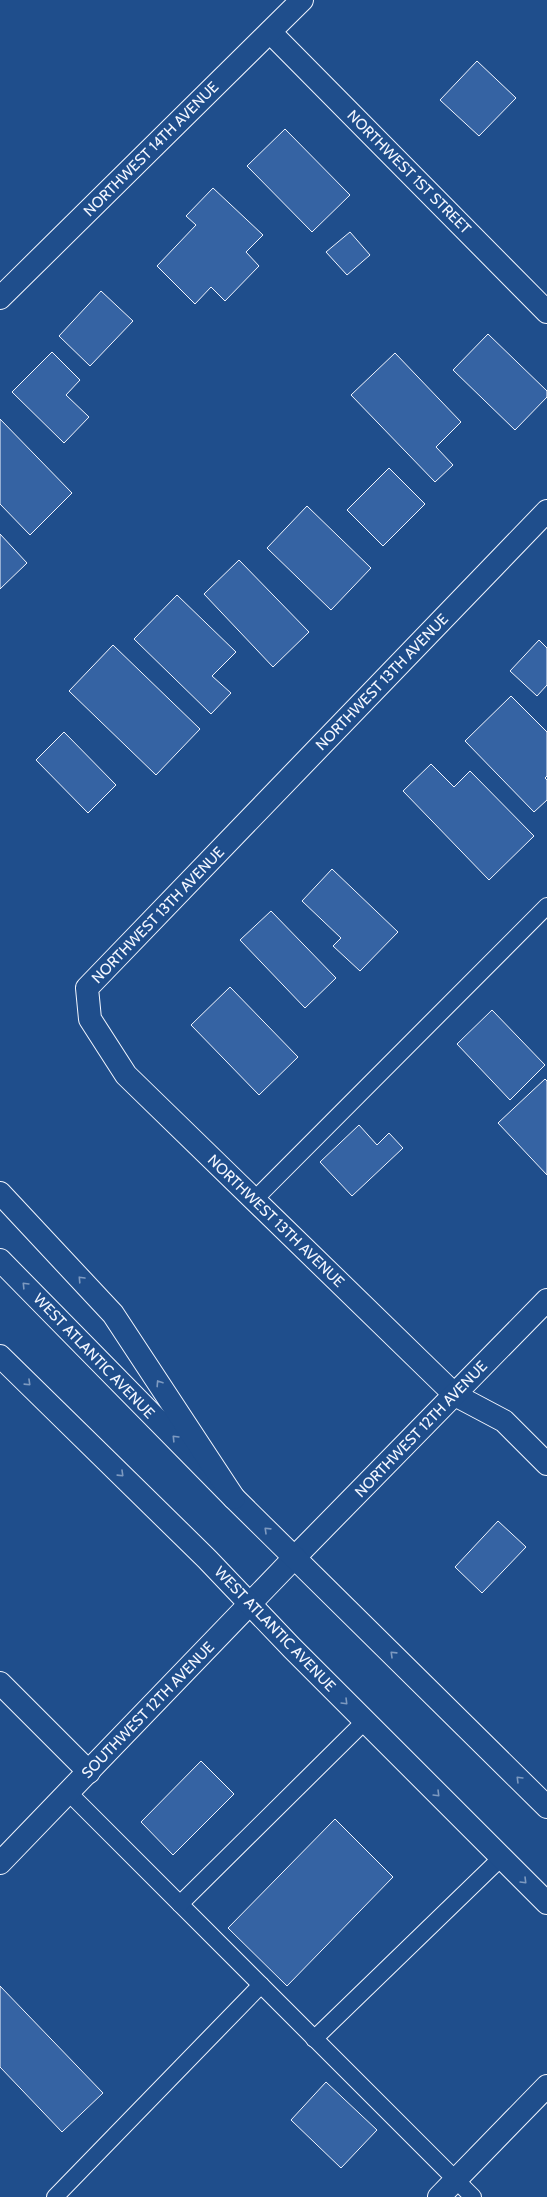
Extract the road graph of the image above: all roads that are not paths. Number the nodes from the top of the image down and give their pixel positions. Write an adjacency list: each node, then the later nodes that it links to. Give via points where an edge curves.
1 (302, 0): 2 (main road, NORTHWEST 14TH AVENUE)
2 (270, 32): 3 (main road, NORTHWEST 14TH AVENUE); 4 (main road, NORTHWEST 1ST STREET)
3 (0, 298)
4 (547, 312)
5 (547, 510): 8 (main road, NORTHWEST 13TH AVENUE, via 87,988 90,1019 126,1075)
6 (547, 906): 8 (lane)
7 (0, 1193): 14 (main road, one-way to 7, via 113,1314)
8 (254, 1200): 12 (main road, NORTHWEST 13TH AVENUE)
9 (0, 1260): 14 (main road, WEST ATLANTIC AVENUE, one-way to 9)
10 (547, 1300): 12 (main road, NORTHWEST 12TH AVENUE)
11 (0, 1356): 16 (main road, WEST ATLANTIC AVENUE, one-way to 16)
12 (455, 1395): 13 (main road, NORTHWEST 13TH AVENUE, via 504,1421); 15 (main road, NORTHWEST 12TH AVENUE)
13 (547, 1464)
14 (234, 1498): 15 (main road, WEST ATLANTIC AVENUE, one-way to 14)
15 (295, 1557): 16 (main road, SOUTHWEST 12TH AVENUE); 21 (main road, WEST ATLANTIC AVENUE, one-way to 15)
16 (250, 1604): 18 (main road, WEST ATLANTIC AVENUE, one-way to 18); 19 (main road, SOUTHWEST 12TH AVENUE)
17 (0, 1683): 19 (main road)
18 (365, 1721): 22 (main road, WEST ATLANTIC AVENUE, one-way to 22); 24 (lane)
19 (89, 1772): 20 (main road, SOUTHWEST 12TH AVENUE)
20 (69, 1792): 23 (main road, SOUTHWEST 12TH AVENUE); 24 (lane)
21 (547, 1807)
22 (501, 1858): 25 (main road, WEST ATLANTIC AVENUE, one-way to 25); 27 (lane)
23 (0, 1863)
24 (180, 1904): 26 (lane)
25 (547, 1904)
26 (261, 1985): 27 (lane); 30 (lane)
27 (314, 2039): 29 (lane)
28 (547, 2086): 29 (main road)
29 (456, 2180): 31 (main road); 32 (lane)
30 (55, 2197)
31 (440, 2197)
32 (473, 2197)

